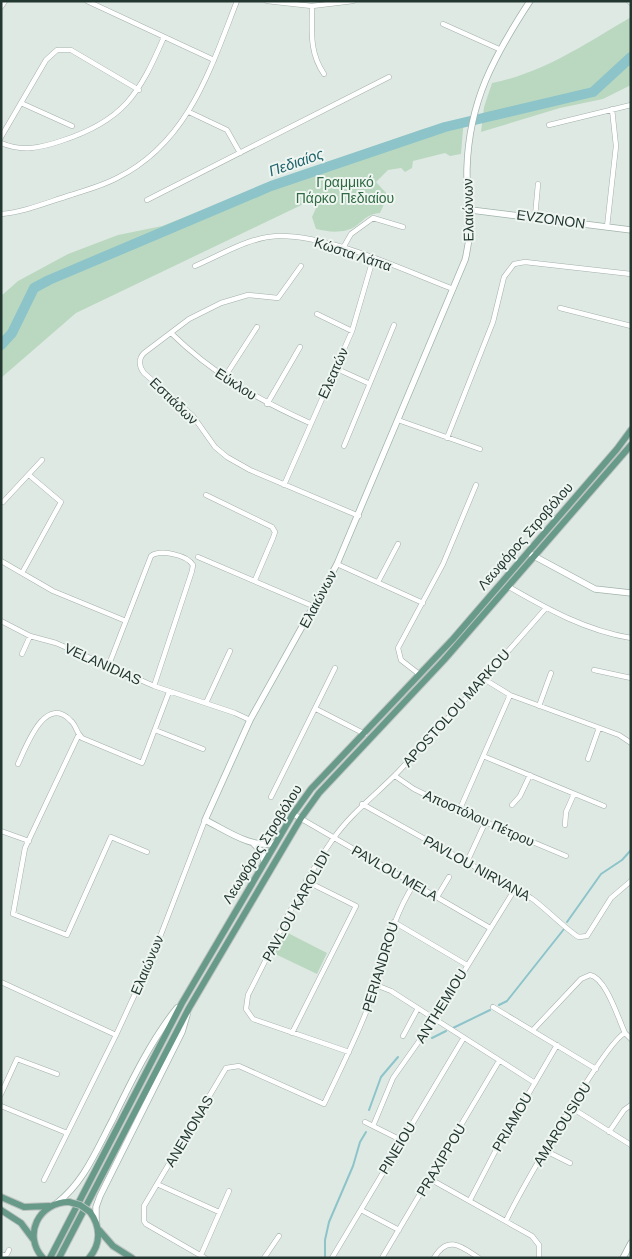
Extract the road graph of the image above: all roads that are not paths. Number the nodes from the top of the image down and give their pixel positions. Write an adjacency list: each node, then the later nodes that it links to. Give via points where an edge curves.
1 (5, 1): 9 (street)
2 (87, 1): 11 (street)
3 (237, 1): 13 (street)
4 (267, 1): 7 (street)
5 (353, 1): 8 (street)
6 (530, 1): 12 (main road, Ελαιώνων)
7 (282, 3): 8 (street)
8 (312, 6): 14 (street, via 312,50)
9 (1, 7)
10 (443, 24): 12 (street)
11 (164, 37): 13 (street); 16 (street, via 151,70)
12 (499, 49): 28 (main road, Ελαιώνων, via 478,96 469,141 467,177)
13 (214, 60): 20 (street)
14 (324, 74)
15 (389, 78): 25 (street)
16 (138, 90): 17 (street, via 71,50 61,49 50,56); 24 (street, via 117,113 86,132 35,149 15,148)
17 (21, 103): 22 (street); 23 (street)
18 (631, 105): 19 (street)
19 (612, 109): 21 (street); 31 (street, via 616,146)
20 (190, 112): 25 (street, via 227,130); 29 (street, via 163,146 129,172 38,206)
21 (549, 125)
22 (72, 126)
23 (1, 137)
24 (1, 142)
25 (240, 153): 27 (street)
26 (538, 184): 30 (street)
27 (147, 200)
28 (471, 210): 30 (main road, EVZONON); 39 (main road, Ελαιώνων, via 469,247)
29 (1, 214)
30 (535, 217): 31 (main road, EVZONON)
31 (607, 227): 33 (main road, EVZONON)
32 (403, 228): 34 (street, via 373,218 351,234)
33 (631, 230)
34 (343, 248): 35 (street, Κώστα Λάπα); 36 (street, Κώστα Λάπα, via 314,240 277,236 244,244)
35 (373, 259): 39 (street, Κώστα Λάπα); 45 (street, Ελεατών)
36 (195, 266)
37 (301, 266): 46 (street, Εστιάδων, via 278,298 241,297 203,311)
38 (631, 274): 55 (street, via 519,262 510,269 504,277 493,322)
39 (453, 289): 52 (main road, Ελαιώνων)
40 (560, 308): 43 (street)
41 (317, 314): 45 (street)
42 (394, 326): 50 (street)
43 (631, 326)
44 (257, 327): 49 (street)
45 (352, 331): 48 (street, Ελεατών)
46 (171, 332): 49 (street, Εύκλου); 61 (street, Εστιάδων, via 141,356 143,371 193,416 221,453 237,464)
47 (300, 347): 51 (street)
48 (335, 368): 50 (street); 53 (street, Ελεατών)
49 (224, 378): 51 (street, Εύκλου)
50 (368, 383): 57 (street)
51 (267, 404): 53 (street, Εύκλου)
52 (398, 420): 55 (street); 65 (main road, Ελαιώνων)
53 (310, 423): 61 (street, Ελεατών)
54 (631, 430): 67 (main road, Λεωφόρος Στροβόλου)
55 (447, 438): 58 (street)
56 (631, 445): 69 (main road, Λεωφόρος Στροβόλου)
57 (344, 446)
58 (480, 449)
59 (42, 460): 60 (street)
60 (29, 475): 64 (street); 72 (street, via 61,502)
61 (284, 485): 65 (street, Εστιάδων)
62 (476, 485): 77 (street)
63 (206, 495): 73 (street, via 272,527 275,532)
64 (3, 502)
65 (359, 516): 71 (main road, Ελαιώνων)
66 (398, 544): 74 (street)
67 (528, 552): 69 (main road); 90 (main road, Λεωφόρος Στροβόλου)
68 (198, 557): 73 (street)
69 (536, 557): 75 (main road, Λεωφόρος Στροβόλου); 76 (main road, via 595,589)
70 (1, 561): 72 (street)
71 (337, 564): 74 (street); 78 (main road, Ελαιώνων)
72 (22, 573): 81 (street, via 53,591)
73 (255, 580): 78 (street)
74 (378, 582): 77 (street)
75 (509, 587): 79 (street); 104 (main road, Λεωφόρος Στροβόλου)
76 (631, 594)
77 (423, 603): 90 (street, via 398,648 402,660)
78 (315, 607): 99 (main road, Ελαιώνων)
79 (546, 608): 83 (street, via 589,627); 92 (street, APOSTOLOU MARKOU)
80 (1, 621): 82 (street, VELANIDIAS)
81 (126, 621): 86 (street); 93 (street, via 154,554 160,552 188,559 193,565)
82 (30, 636): 85 (street); 86 (street, VELANIDIAS, via 56,643)
83 (631, 638)
84 (230, 652): 96 (street)
85 (22, 654)
86 (108, 666): 93 (street, VELANIDIAS)
87 (335, 668): 98 (street)
88 (594, 670): 91 (street)
89 (551, 673): 97 (street)
90 (419, 674): 102 (main road, Λεωφόρος Στροβόλου)
91 (631, 678)
92 (484, 679): 95 (street); 111 (street, APOSTOLOU MARKOU)
93 (154, 686): 94 (street, VELANIDIAS)
94 (169, 692): 96 (street, VELANIDIAS); 101 (street)
95 (510, 695): 97 (street); 107 (street)
96 (206, 703): 99 (street, VELANIDIAS)
97 (539, 706): 100 (street)
98 (316, 709): 102 (street); 113 (street)
99 (250, 720): 120 (main road, Ελαιώνων)
100 (599, 728): 105 (street); 108 (street)
101 (155, 730): 103 (street, via 142,763); 106 (street)
102 (362, 733): 104 (street); 118 (main road, Λεωφόρος Στροβόλου, via 311,789)
103 (79, 734): 109 (street, via 65,716 47,715 40,720); 125 (street)
104 (370, 738): 119 (main road, Λεωφόρος Στροβόλου, via 319,793)
105 (631, 743)
106 (203, 749)
107 (483, 756): 110 (street); 117 (street)
108 (588, 758)
109 (18, 764)
110 (530, 775): 112 (street); 115 (street)
111 (394, 776): 114 (street, APOSTOLOU MARKOU); 117 (street, Αποστόλου Πέτρου)
112 (574, 794): 116 (street); 122 (street)
113 (271, 797)
114 (362, 804): 124 (street, PAVLOU KAROLIDI); 131 (street, PAVLOU NIRVANA)
115 (512, 805)
116 (604, 806)
117 (460, 811): 121 (street, Αποστόλου Πέτρου)
118 (293, 814): 119 (street, PAVLOU MELA); 127 (main road, Λεωφόρος Στροβόλου)
119 (301, 818): 124 (street, PAVLOU MELA); 145 (main road, Λεωφόρος Στροβόλου)
120 (205, 820): 126 (main road); 151 (street, Ελαιώνων, via 152,955)
121 (485, 823): 129 (street, Αποστόλου Πέτρου); 131 (street)
122 (564, 825)
123 (1, 831): 125 (street)
124 (334, 838): 133 (street, PAVLOU KAROLIDI); 135 (street, PAVLOU MELA)
125 (29, 841): 128 (street, via 13,914 67,935 111,837)
126 (252, 843): 127 (main road); 130 (main road, via 260,850)
127 (275, 843): 130 (main road, Λεωφόρος Στροβόλου)
128 (147, 852)
129 (566, 856)
130 (264, 861): 143 (main road, Λεωφόρος Στροβόλου)
131 (467, 862): 136 (street, PAVLOU NIRVANA)
132 (449, 877): 137 (street)
133 (306, 881): 150 (street, PAVLOU KAROLIDI, via 248,995 246,1005 253,1019); 150 (street, via 356,906)
134 (631, 881): 136 (street, PAVLOU NIRVANA, via 611,898 587,936 580,937 572,934 545,907)
135 (414, 884): 137 (street, PAVLOU MELA); 138 (street, PERIANDROU, via 400,905)
136 (515, 889): 139 (street, ANTHEMIOU)
137 (437, 897): 139 (street, PAVLOU MELA)
138 (394, 922): 140 (street); 142 (street, PERIANDROU)
139 (490, 928): 140 (street, ANTHEMIOU)
140 (467, 965): 147 (street, ANTHEMIOU)
141 (1, 982): 151 (street)
142 (376, 985): 146 (street, via 392,991); 156 (street, PERIANDROU)
143 (182, 1003): 180 (main road, via 133,1080 82,1177); 197 (main road, Λεωφόρος Στροβόλου)
144 (493, 1007): 148 (street)
145 (189, 1008): 186 (main road, via 180,1035 100,1196 96,1207); 198 (main road, Λεωφόρος Στροβόλου)
146 (417, 1010): 147 (street); 152 (street)
147 (434, 1020): 153 (street); 167 (street, ANTHEMIOU, via 393,1078)
148 (533, 1030): 149 (street, via 582,979 590,975 603,984); 155 (street)
149 (625, 1033): 154 (street); 158 (street, AMAROUSIOU, via 616,1040)
150 (292, 1034): 156 (street)
151 (116, 1035): 169 (street, Ελαιώνων)
152 (403, 1036)
153 (463, 1039): 157 (street); 170 (street, PINEIOU)
154 (631, 1039)
155 (557, 1046): 158 (street); 161 (street, PRIAMOU)
156 (349, 1052): 159 (street, PERIANDROU, via 324,1104)
157 (500, 1061): 161 (street); 174 (street, PRAXIPPOU)
158 (596, 1069): 165 (street, AMAROUSIOU)
159 (254, 1072): 176 (street, ANEMONAS, via 239,1066 226,1068)
160 (57, 1074): 162 (street, via 17,1059)
161 (535, 1083): 179 (street, PRIAMOU)
162 (1, 1094)
163 (631, 1105): 168 (street)
164 (1, 1106): 169 (street)
165 (572, 1108): 168 (street); 172 (street, AMAROUSIOU)
166 (365, 1122): 167 (street)
167 (373, 1126): 170 (street)
168 (609, 1132): 171 (street)
169 (67, 1133): 175 (street, Ελαιώνων)
170 (401, 1140): 183 (street, PINEIOU)
171 (631, 1145)
172 (546, 1151): 173 (street); 185 (street, AMAROUSIOU, via 523,1186)
173 (570, 1163)
174 (430, 1179): 179 (street); 187 (street, PRAXIPPOU)
175 (44, 1180)
176 (157, 1184): 184 (street); 194 (street, ANEMONAS, via 144,1206 144,1220 158,1232)
177 (229, 1190): 184 (street)
178 (1, 1197): 181 (main road, via 24,1207)
179 (470, 1200): 185 (street)
180 (57, 1203): 181 (main road); 186 (main road, bridge, via 80,1205 90,1212)
181 (50, 1206): 189 (main road, via 36,1222)
182 (1, 1210): 189 (main road, via 21,1223)
183 (361, 1210): 187 (street); 202 (street, PINEIOU)
184 (219, 1212): 194 (street)
185 (506, 1221): 206 (street, via 538,1242)
186 (97, 1226): 199 (main road, via 96,1246); 200 (main road, via 113,1246)
187 (399, 1230): 203 (street, PRAXIPPOU)
188 (279, 1236): 201 (street)
189 (34, 1240): 192 (main road)
190 (631, 1243): 207 (main road)
191 (10, 1250): 193 (street)
192 (37, 1250): 195 (main road); 196 (main road)
193 (1, 1256)
194 (203, 1256)
195 (37, 1258)
196 (43, 1258)
197 (50, 1258)
198 (59, 1258)
199 (89, 1258)
200 (132, 1258)
201 (264, 1258)
202 (332, 1258)
203 (382, 1258)
204 (434, 1258): 205 (street, via 441,1248 451,1244)
205 (479, 1258)
206 (539, 1258)
207 (623, 1258)

